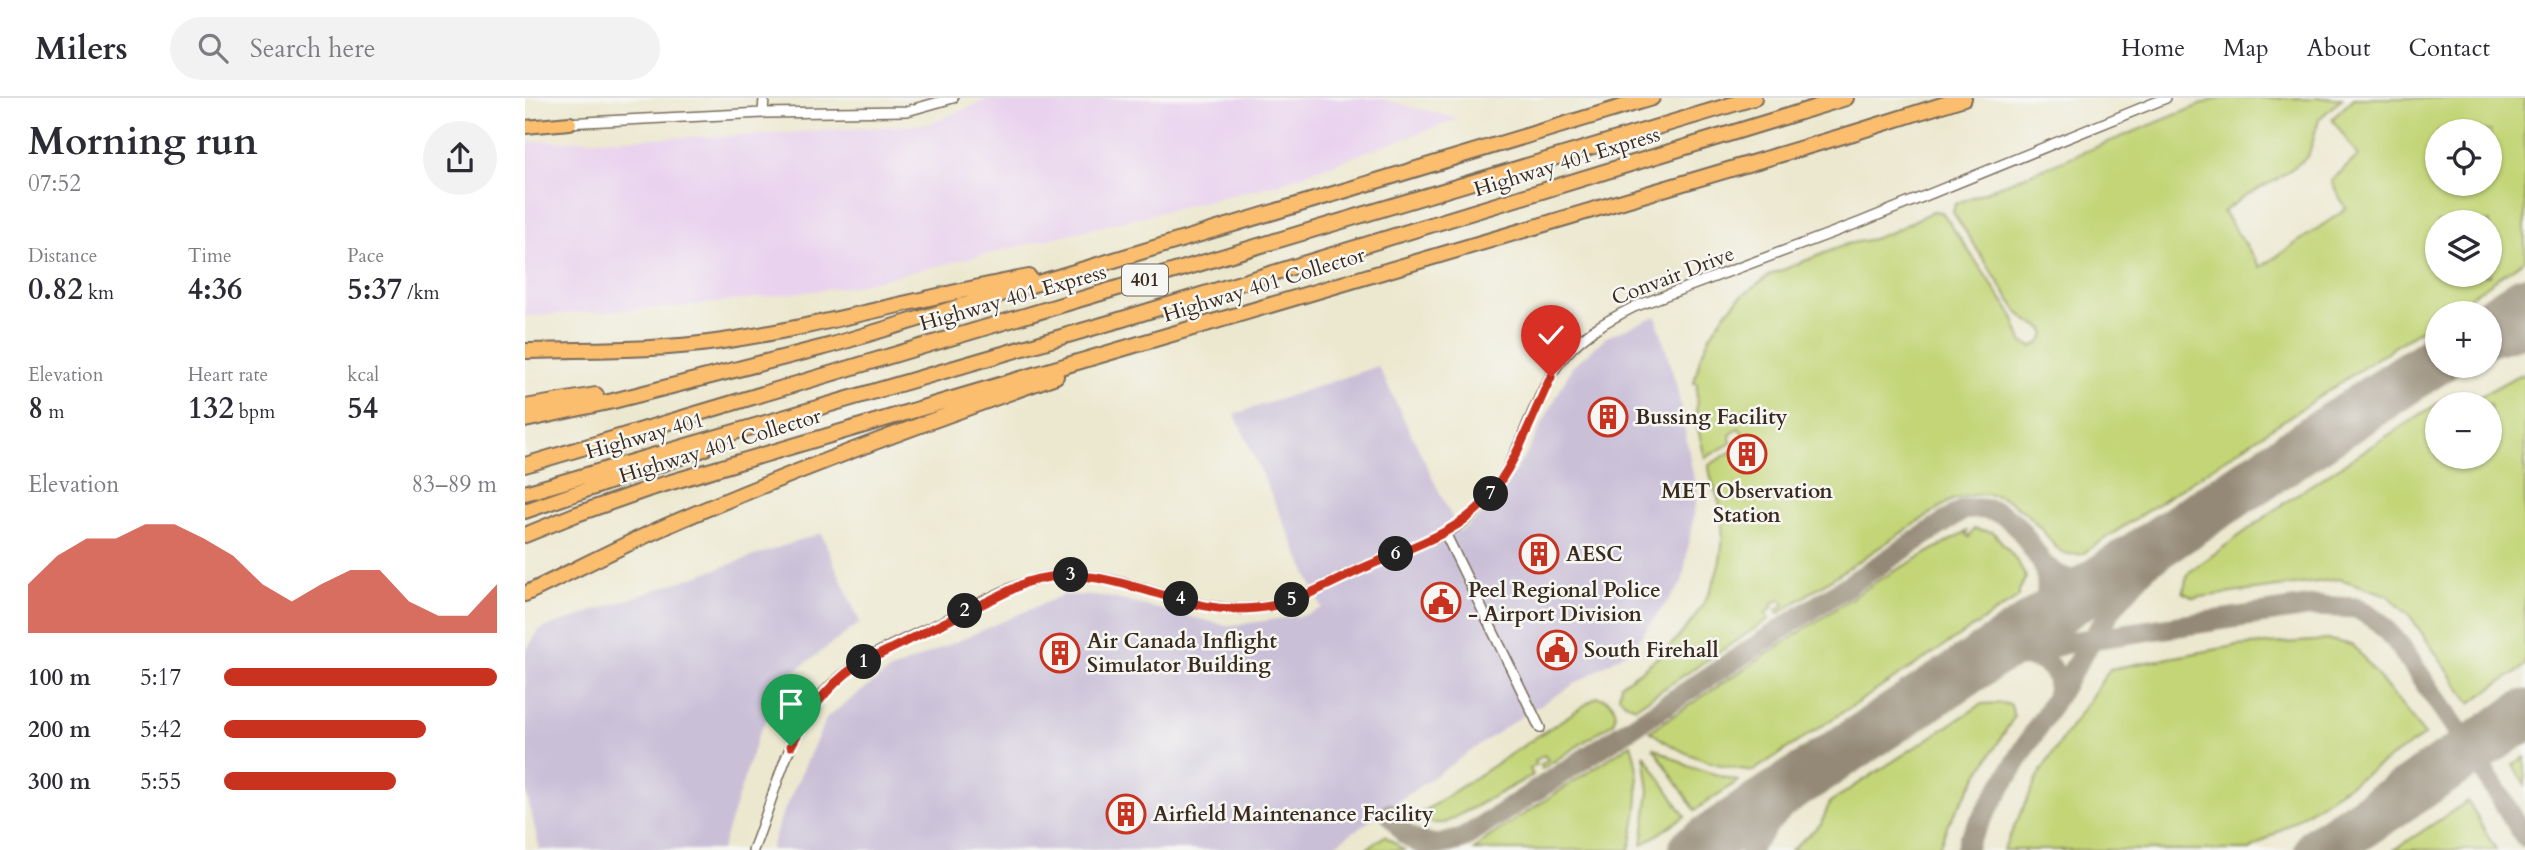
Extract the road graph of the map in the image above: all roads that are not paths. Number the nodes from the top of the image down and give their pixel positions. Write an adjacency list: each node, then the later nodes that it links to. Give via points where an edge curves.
1 (764, 98): 8 (street)
2 (953, 98): 8 (street, via 907,111)
3 (1652, 98): 11 (highway, 401)
4 (1754, 98): 18 (highway, Highway 401 Express / 401)
5 (1846, 98): 17 (highway, Highway 401 Express / 401)
6 (1964, 98): 12 (highway, Highway 401 Collector)
7 (2166, 98): 23 (street, Convair Drive, via 1602,323 1557,366 1498,485 1485,502)
8 (763, 113): 9 (street)
9 (571, 123): 10 (main road)
10 (525, 125)
11 (1099, 264): 13 (highway, via 736,339 649,349); 14 (highway, 401, via 832,345)
12 (1142, 343): 21 (highway, Highway 401 Collector); 25 (highway, via 738,497)
13 (525, 351)
14 (711, 376): 15 (highway); 16 (highway)
15 (525, 407)
16 (525, 420)
17 (777, 420): 19 (highway, Highway 401 / 401); 20 (highway)
18 (525, 465)
19 (525, 493)
20 (525, 511)
21 (577, 514): 22 (highway); 24 (highway)
22 (525, 528)
23 (1445, 533): 26 (street); 27 (street, Convair Drive, via 1300,597 1265,607 1216,608 1095,576 1056,576 1016,586 856,666 830,686 803,720)
24 (525, 535)
25 (525, 594)
26 (1540, 728)
27 (753, 850)

